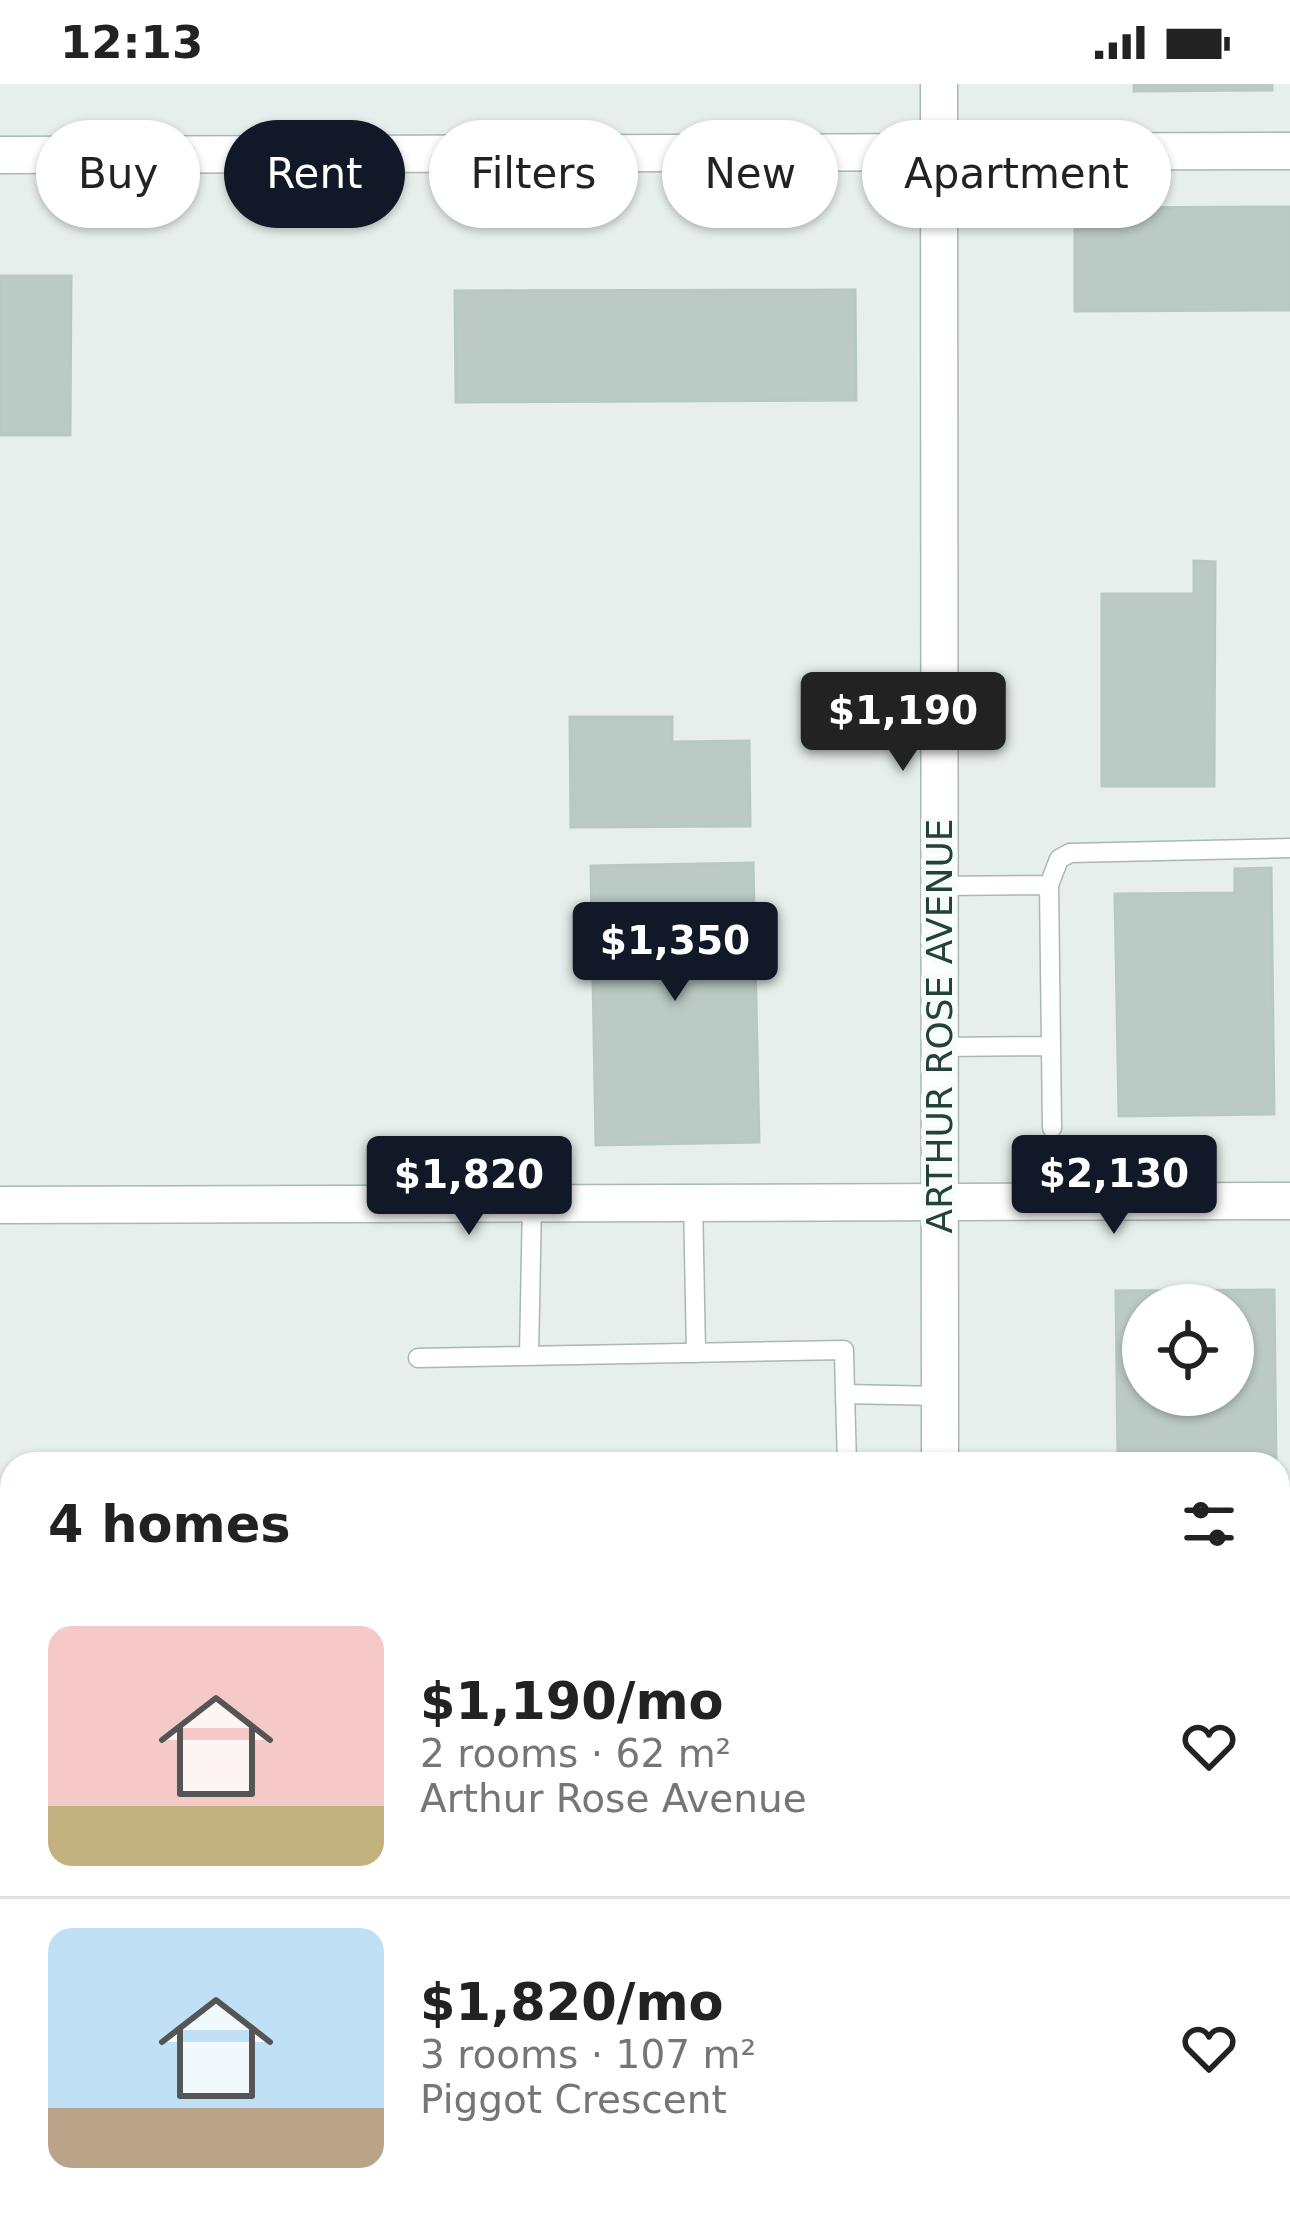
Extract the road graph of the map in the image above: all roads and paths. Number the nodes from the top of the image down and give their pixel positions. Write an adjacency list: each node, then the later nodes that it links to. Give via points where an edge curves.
1 (939, 84): 2 (street, ARTHUR ROSE AVENUE)
2 (940, 120)
3 (862, 150): 6 (street)
4 (1171, 151): 5 (street)
5 (1290, 151)
6 (0, 154)
7 (940, 228): 10 (street, ARTHUR ROSE AVENUE)
8 (1290, 848): 9 (lane, via 1070,854 1059,859)
9 (1049, 885): 10 (lane); 11 (lane)
10 (939, 886): 12 (street, ARTHUR ROSE AVENUE)
11 (1051, 1046): 12 (lane); 13 (lane)
12 (939, 1047): 14 (street, ARTHUR ROSE AVENUE)
13 (1052, 1128)
14 (938, 1200): 15 (street); 17 (street); 23 (street, ARTHUR ROSE AVENUE)
15 (1290, 1201)
16 (532, 1202): 17 (street); 18 (street); 20 (lane)
17 (693, 1202): 19 (lane)
18 (0, 1205)
19 (695, 1353): 20 (lane); 22 (lane, via 844,1350)
20 (529, 1356): 21 (lane)
21 (418, 1358)
22 (845, 1394): 23 (lane); 24 (lane)
23 (940, 1396): 25 (street, ARTHUR ROSE AVENUE)
24 (847, 1452)
25 (940, 1452)

